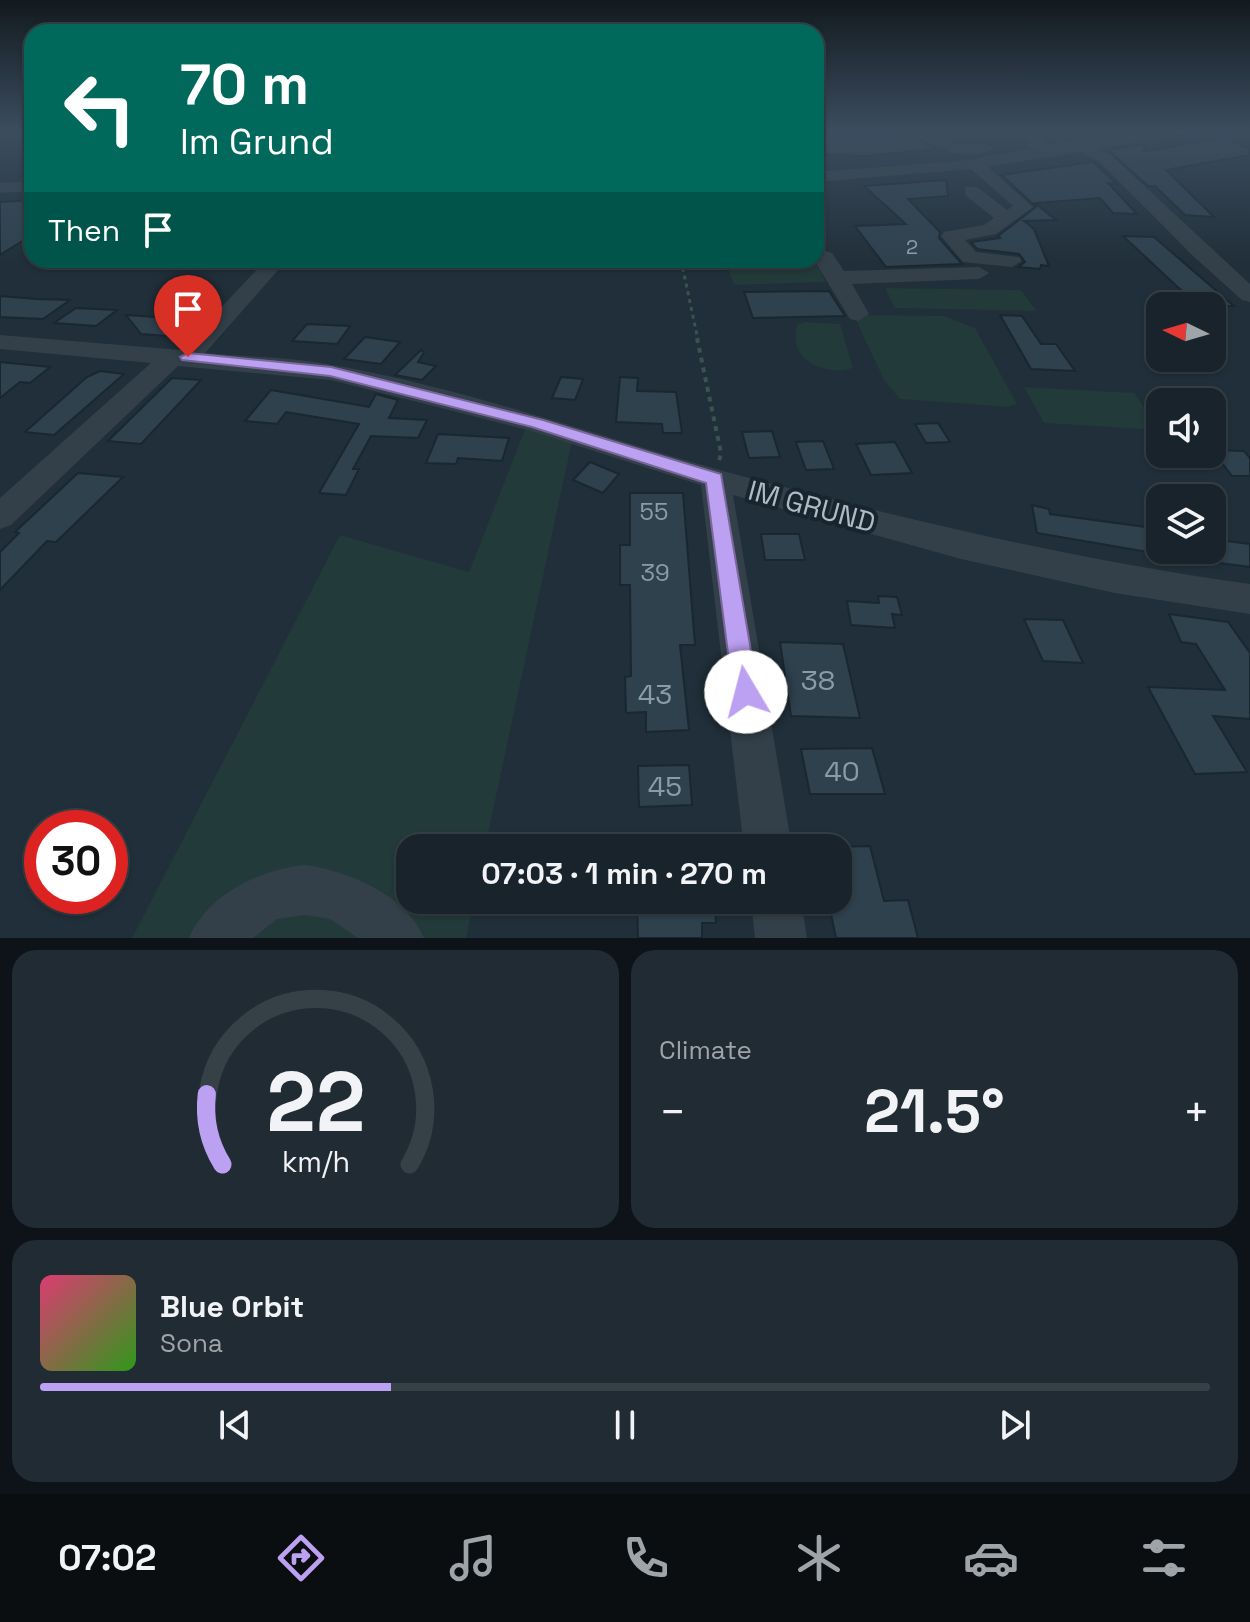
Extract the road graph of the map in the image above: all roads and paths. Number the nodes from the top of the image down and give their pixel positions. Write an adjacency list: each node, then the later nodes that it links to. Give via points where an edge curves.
1 (851, 175): 4 (street)
2 (982, 175): 8 (street, via 1024,203 1022,211)
3 (1122, 175): 15 (street)
4 (824, 177)
5 (24, 186): 6 (street)
6 (0, 188)
7 (971, 191): 8 (street)
8 (1006, 219): 10 (street, via 989,230 951,236 970,258)
9 (824, 257): 14 (street)
10 (1012, 261)
11 (269, 268): 18 (street)
12 (683, 268): 19 (path, via 721,453)
13 (979, 273): 14 (street)
14 (838, 278): 16 (street)
15 (1250, 295)
16 (858, 314)
17 (0, 342): 18 (street, IM GRUND)
18 (181, 357): 19 (street, IM GRUND, via 331,372 537,423); 20 (street)
19 (715, 479): 21 (street, IM GRUND, via 961,546 1115,579); 22 (street)
20 (0, 517)
21 (1250, 599)
22 (766, 834)
23 (778, 914): 26 (street)
24 (215, 938): 25 (street, via 268,897 303,890 335,893)
25 (398, 938)
26 (781, 938)

